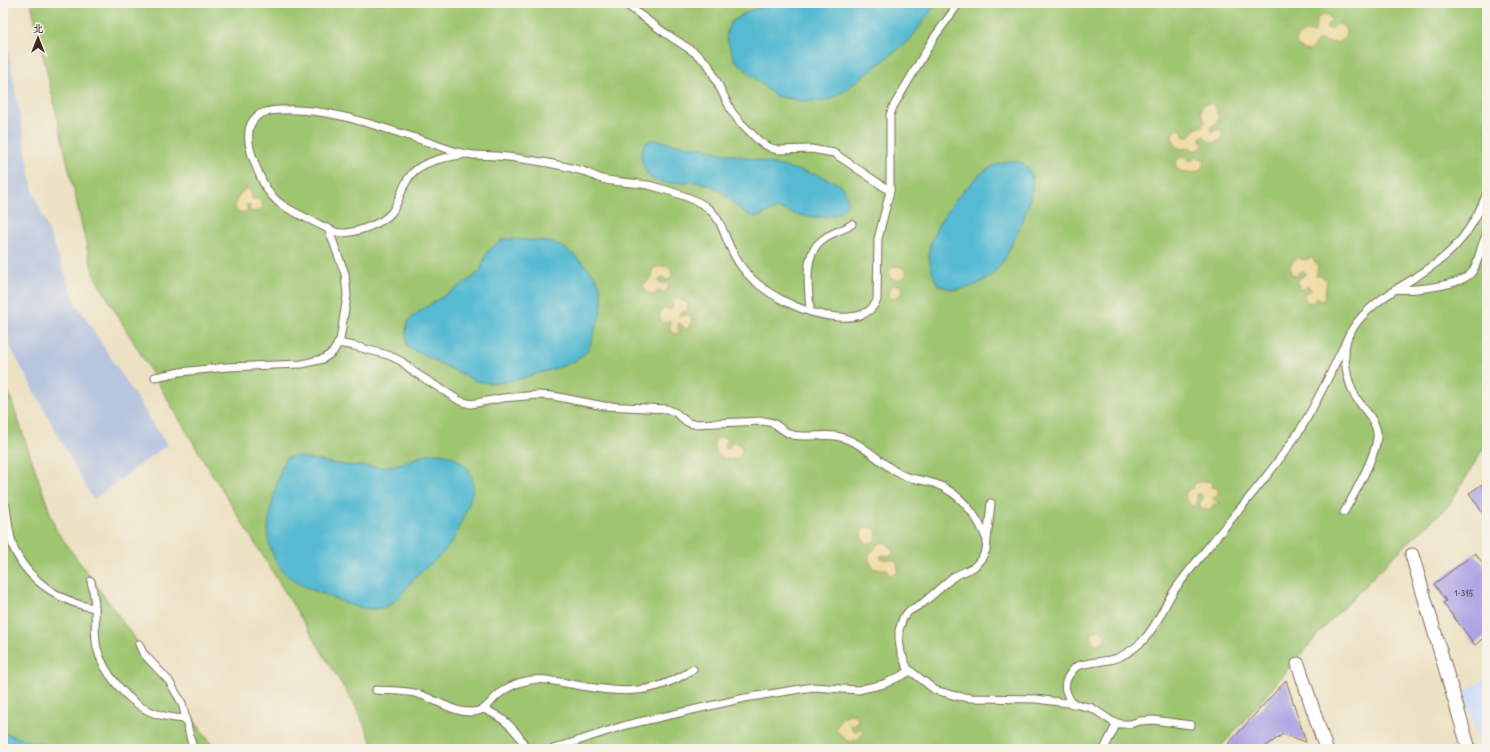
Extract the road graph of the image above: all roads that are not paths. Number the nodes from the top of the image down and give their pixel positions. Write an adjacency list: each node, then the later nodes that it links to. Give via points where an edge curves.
1 (624, 3): 4 (lane, via 708,64 732,112 760,142 780,150 811,149 834,153)
2 (959, 3): 4 (lane, via 933,40 890,114)
3 (466, 154): 7 (lane, via 430,162 416,169 391,214 382,221 353,232 338,233); 7 (lane, via 330,114 301,110 261,113 250,125 250,144 253,160 269,193 285,207); 10 (lane, via 547,163 578,170 601,179 653,186 699,202 710,210 719,222 741,267 752,278 781,300)
4 (890, 191): 10 (lane, via 878,239 875,306 861,316 850,317 828,316)
5 (1487, 194): 9 (lane, via 1469,230 1456,245 1434,264)
6 (852, 224): 10 (lane, via 823,239 813,252 809,263)
7 (328, 228): 12 (lane, via 346,281 347,296)
8 (1487, 234): 9 (lane, via 1475,267 1468,276 1445,285)
9 (1395, 289): 11 (lane, via 1366,312 1352,328)
10 (810, 310)
11 (1347, 339): 16 (lane, via 1349,382 1375,423 1378,437 1367,467); 26 (lane, via 1325,387 1299,431 1247,501 1175,589 1146,637 1117,658 1076,667 1070,674 1066,680 1065,692)
12 (338, 343): 13 (lane, via 333,352 314,362 227,367); 17 (lane, via 388,354 460,401 471,404 510,397 553,396 604,406 667,409 693,424 764,421 792,435 836,436 850,441 908,478 937,484 960,498 975,516)
13 (155, 377)
14 (991, 503): 17 (lane)
15 (3, 505): 20 (lane, via 6,506 15,551 27,571 51,591)
16 (1344, 512)
17 (986, 538): 24 (lane, via 986,550 974,566 953,577 903,618 899,639 902,653)
18 (1412, 554): 36 (street)
19 (91, 581): 20 (lane)
20 (95, 608): 28 (lane, via 97,648 105,669 113,679 134,702 150,712)
21 (139, 644): 28 (lane, via 182,703)
22 (1298, 664): 35 (street)
23 (693, 669): 27 (lane, via 666,685 639,691 590,688 548,680 526,681 498,695)
24 (911, 671): 26 (lane, via 935,690 956,696 1036,699); 33 (lane, via 884,684 858,690 813,687 745,698 626,725)
25 (376, 690): 27 (lane, via 417,693 460,710 472,712)
26 (1073, 704): 29 (lane, via 1092,708)
27 (484, 709): 32 (lane, via 504,720)
28 (185, 720): 31 (lane)
29 (1117, 723): 30 (lane, via 1160,720); 34 (lane)
30 (1191, 726)
31 (193, 749)
32 (526, 749)
33 (553, 749)
34 (1104, 749)
35 (1326, 749)
36 (1469, 749)

